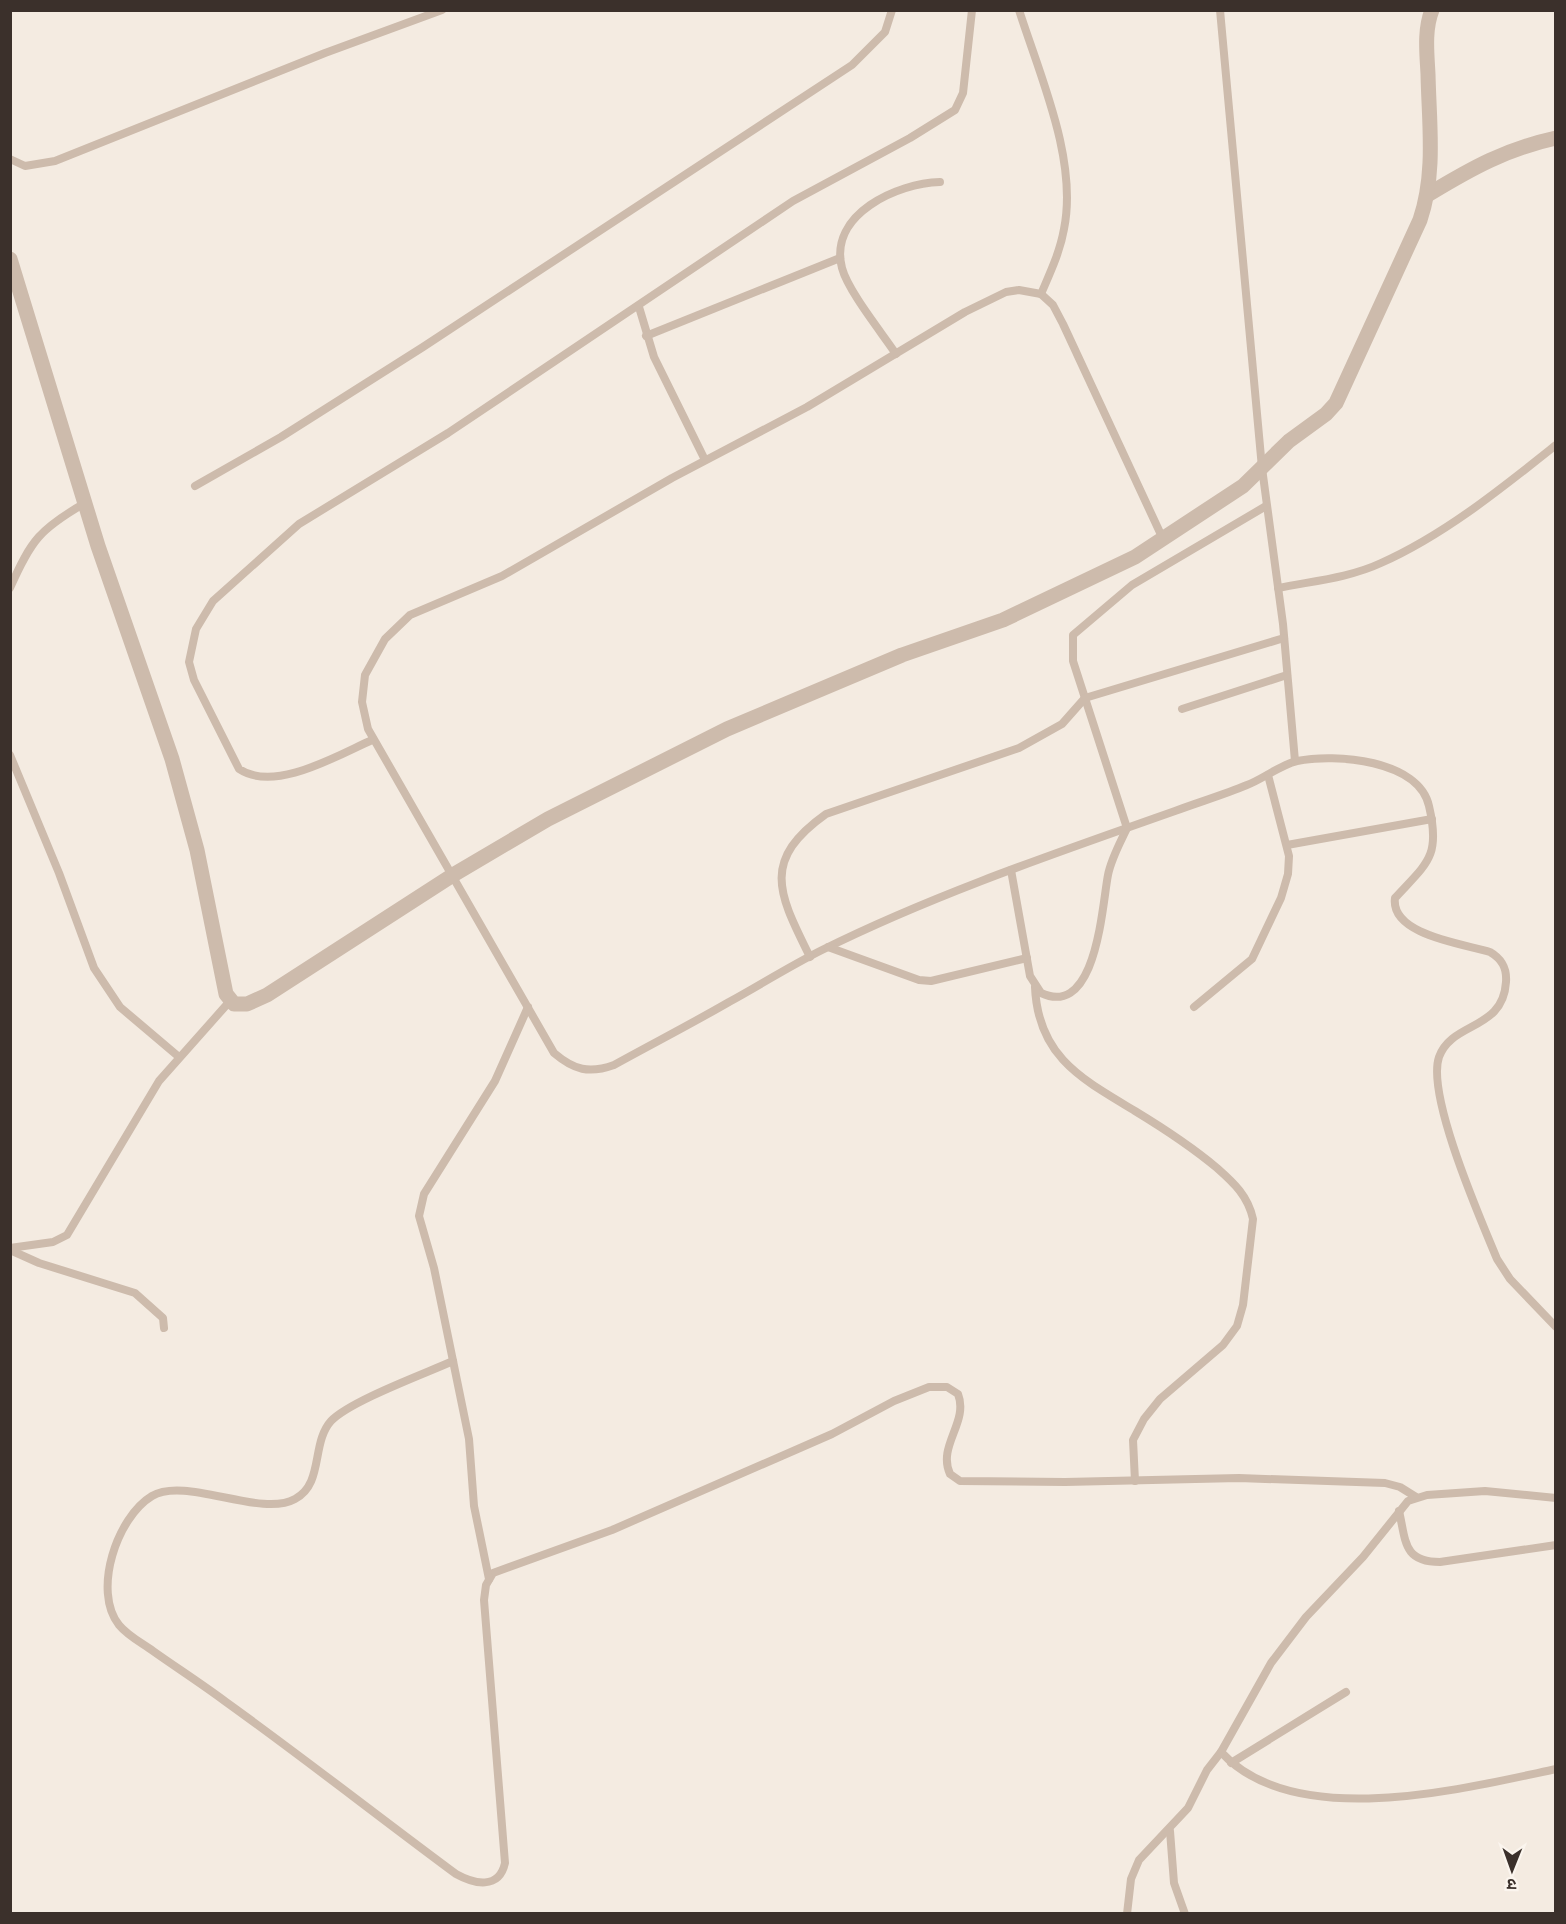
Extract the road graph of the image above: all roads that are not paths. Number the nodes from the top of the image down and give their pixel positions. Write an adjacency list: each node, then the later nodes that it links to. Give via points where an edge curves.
1 (442, 10): 8 (lane, via 55,161 25,166)
2 (892, 10): 20 (lane, via 885,32 852,65 281,437)
3 (972, 10): 14 (lane, via 963,93 955,110 794,201)
4 (1019, 10): 13 (lane, via 1054,126 1067,195 1060,247)
5 (1220, 10): 19 (lane)
6 (1429, 12): 10 (street)
7 (1556, 138): 10 (street, via 1482,162)
8 (10, 159)
9 (940, 182): 11 (lane, via 902,188 864,210 847,230)
10 (1429, 194): 19 (street, via 1336,403)
11 (840, 258): 15 (lane); 16 (lane, via 845,277)
12 (10, 259): 21 (street)
13 (1041, 294): 16 (lane, via 1019,290 994,297); 23 (lane, via 1053,305 1063,324)
14 (639, 307): 15 (lane); 30 (lane, via 448,433 299,524 232,583 206,612 191,642 189,662 194,680 239,769 261,777 284,775)
15 (646, 336): 18 (lane)
16 (896, 354): 18 (lane, via 807,407)
17 (1556, 445): 25 (lane, via 1451,521 1380,564)
18 (705, 460): 30 (lane, via 502,576 399,623 365,675 363,711)
19 (1262, 468): 22 (lane); 23 (street, via 1243,486)
20 (195, 486)
21 (85, 503): 24 (lane, via 39,535); 43 (street, via 172,759 197,850)
22 (1266, 506): 25 (lane); 28 (lane, via 1132,585 1078,628 1071,651)
23 (1163, 539): 38 (street, via 1045,602 902,655 728,729 548,819)
24 (10, 588)
25 (1278, 588): 26 (lane)
26 (1284, 638): 27 (lane); 28 (lane)
27 (1287, 675): 29 (lane); 32 (lane)
28 (1085, 698): 35 (lane); 40 (lane, via 1062,724 1019,748 841,808 812,825 786,856 781,880 787,911)
29 (1182, 709)
30 (372, 740): 38 (lane)
31 (10, 754): 46 (lane, via 94,968 120,1007)
32 (1295, 761): 33 (lane); 34 (lane, via 1364,761 1405,775 1423,790)
33 (1268, 775): 35 (lane); 36 (lane)
34 (1432, 819): 36 (lane); 48 (lane, via 1433,852 1427,864 1395,898 1396,911 1401,920 1417,931 1490,952 1504,964 1507,980 1502,1001 1490,1018 1453,1040 1440,1056 1437,1070 1445,1118 1497,1259 1510,1279)
35 (1127, 828): 37 (lane); 42 (lane, via 1110,867 1096,949 1084,975 1072,992 1063,996 1048,996)
36 (1287, 845): 45 (lane, via 1288,874 1257,953)
37 (1011, 870): 39 (lane); 41 (lane)
38 (453, 875): 43 (street, via 267,994 240,1005); 44 (lane)
39 (828, 947): 40 (lane); 41 (lane, via 931,981)
40 (810, 957): 44 (lane, via 597,1071 582,1071 554,1053)
41 (1027, 958): 42 (lane)
42 (1035, 987): 51 (lane, via 1040,1024 1072,1071 1207,1160 1236,1184 1253,1219 1237,1326 1223,1345 1148,1413 1133,1440)
43 (230, 1001): 46 (lane)
44 (528, 1007): 50 (lane, via 495,1081 419,1208)
45 (1194, 1007)
46 (179, 1057): 47 (lane, via 153,1089 67,1235 53,1242)
47 (10, 1249): 49 (lane, via 39,1263 139,1295 163,1318)
48 (1556, 1327)
49 (164, 1328)
50 (453, 1361): 56 (lane, via 469,1440 476,1521); 56 (lane, via 339,1414 323,1433 309,1486 287,1503 181,1491 162,1491 153,1496 135,1511 110,1555 109,1588 114,1616 127,1633 226,1701 456,1874 482,1883 498,1878 505,1863 484,1600)
51 (1135, 1481): 52 (lane, via 1239,1478 1385,1483); 56 (lane, via 968,1482 954,1478 946,1461 960,1401 953,1390 929,1388 612,1530 501,1569)
52 (1416, 1497): 53 (lane, via 1485,1491); 54 (lane)
53 (1556, 1498)
54 (1399, 1511): 55 (lane, via 1410,1553 1420,1561 1440,1562); 58 (lane, via 1271,1663)
55 (1556, 1545)
56 (489, 1579)
57 (1346, 1692): 59 (lane)
58 (1221, 1752): 59 (lane); 61 (lane)
59 (1231, 1763): 60 (lane, via 1271,1785 1302,1794 1358,1800)
60 (1556, 1769)
61 (1170, 1831): 62 (lane, via 1139,1860 1130,1886); 63 (lane, via 1174,1883)
62 (1127, 1914)
63 (1185, 1914)

